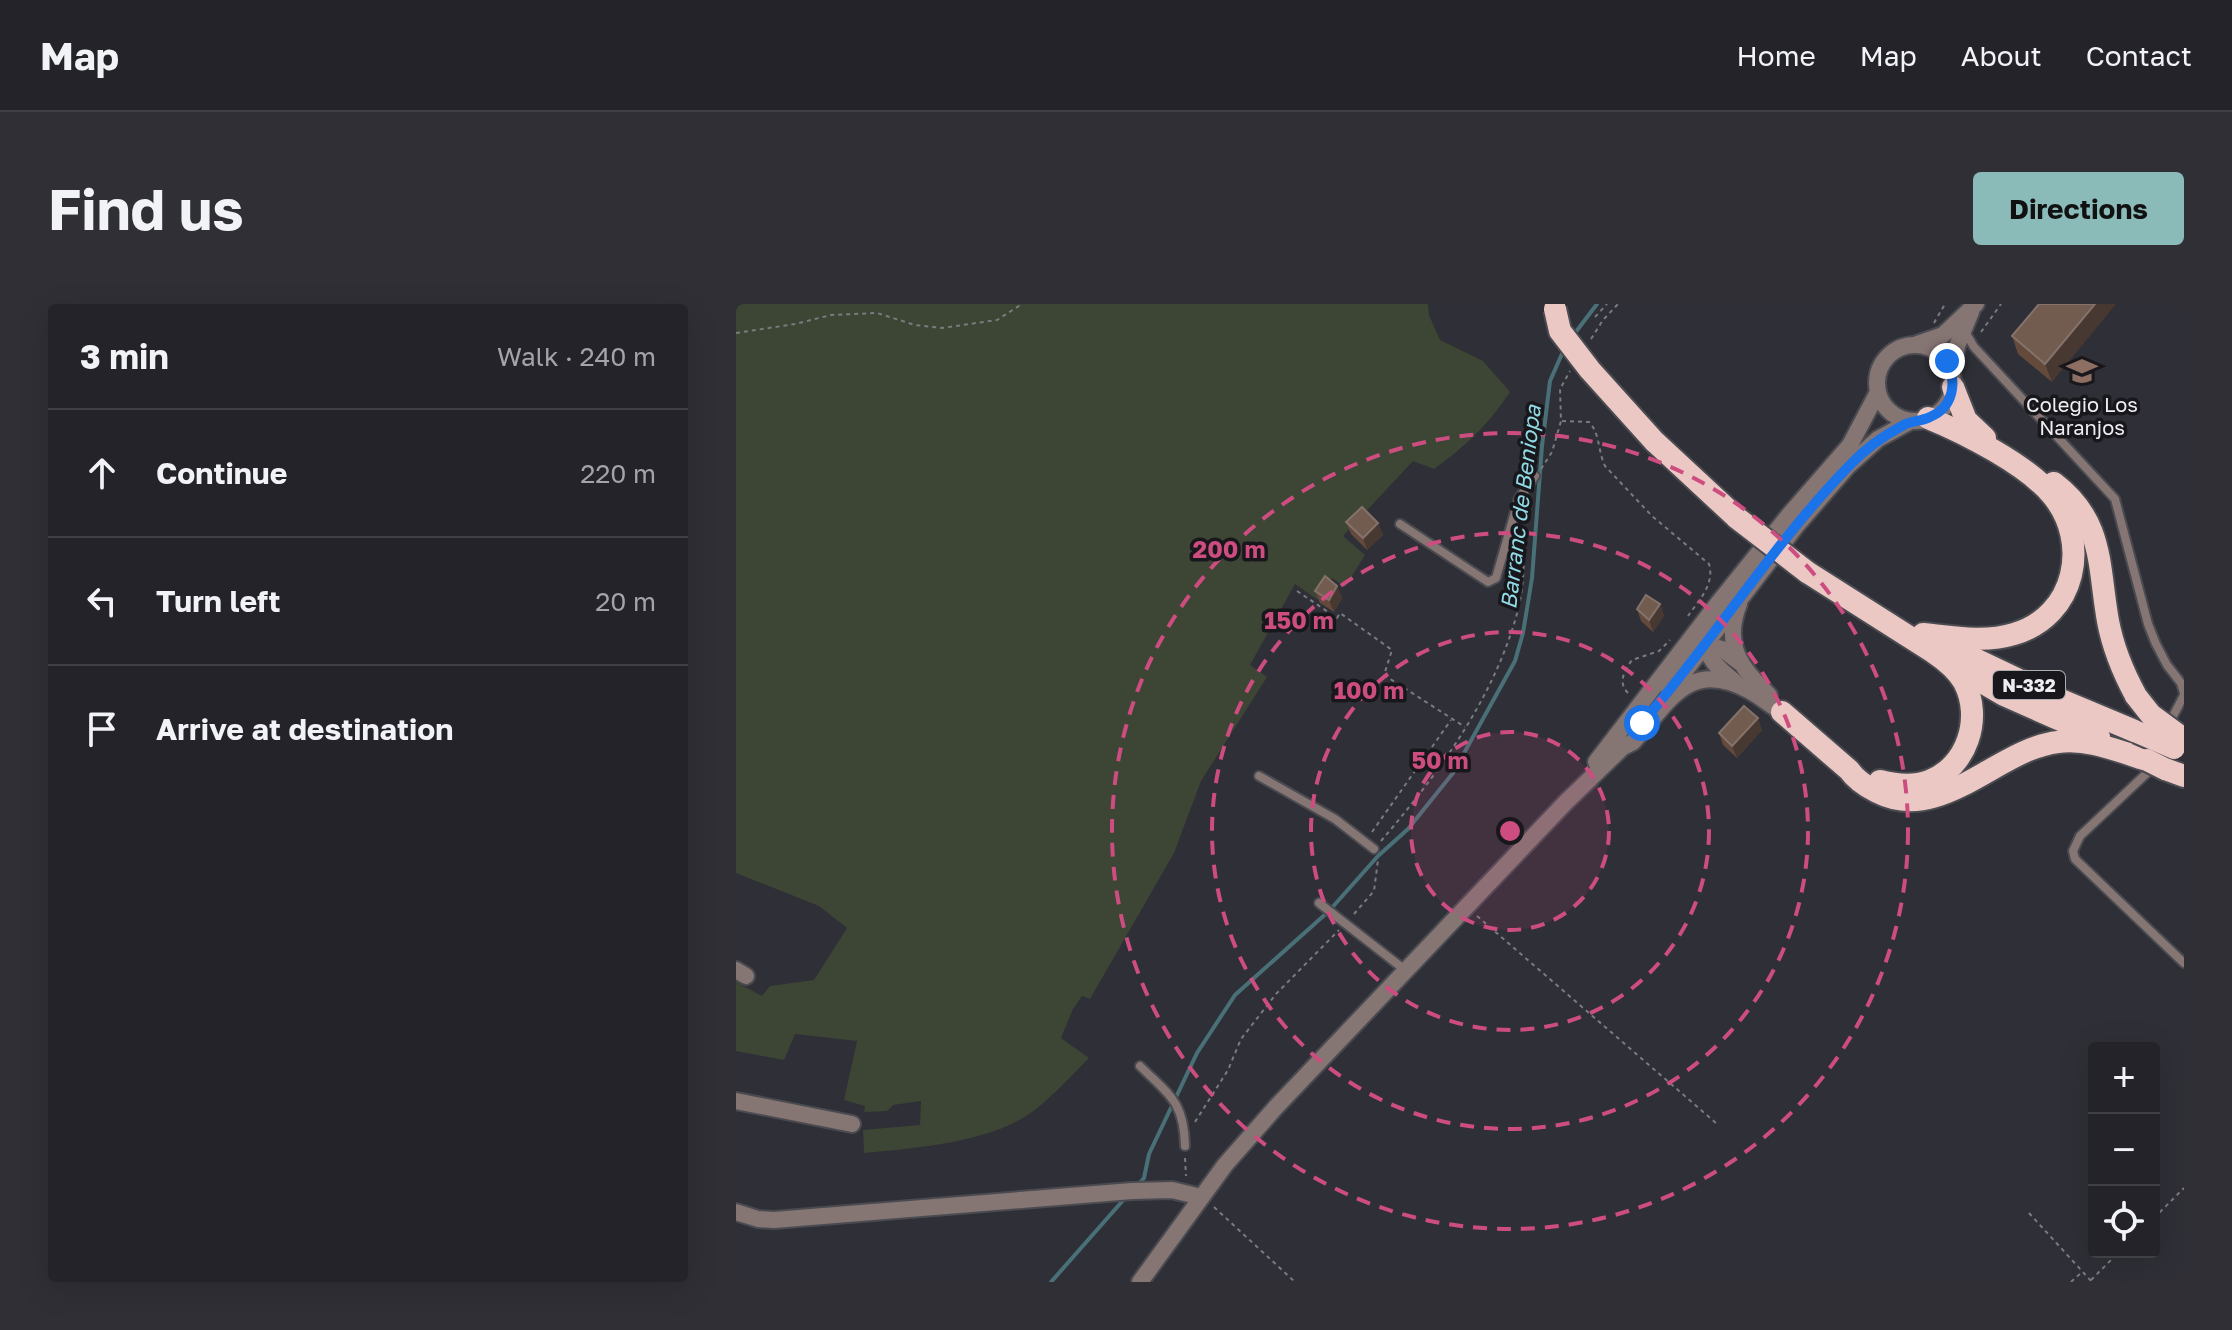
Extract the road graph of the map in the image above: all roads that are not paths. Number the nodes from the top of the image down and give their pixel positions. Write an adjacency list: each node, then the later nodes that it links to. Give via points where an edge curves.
1 (1975, 305): 3 (street); 4 (street, via 1943,335)
2 (1553, 307): 11 (highway, N-332, bridge, via 1560,331 1590,370 1740,513)
3 (1964, 329): 5 (street); 18 (lane, via 1974,347 2115,499 2148,624)
4 (1915, 344): 5 (street, via 1938,352 1947,361); 6 (street, via 1885,359)
5 (1952, 380): 7 (street, via 1945,406); 22 (highway, bridge, via 1966,420 1978,433 2065,492 2088,520 2114,649)
6 (1878, 392): 7 (street, via 1890,411); 8 (street)
7 (1920, 420): 12 (street, via 1878,439 1848,466); 13 (highway, via 1966,435 2040,482 2070,524 2075,553 2059,601 2030,627 1994,638)
8 (1839, 457): 14 (street, via 1705,633); 20 (street)
9 (1535, 476): 10 (lane, via 1519,498 1496,578 1488,582)
10 (1400, 524)
11 (1810, 567): 13 (highway, N-332); 15 (highway)
12 (1744, 593): 14 (street); 16 (street, via 1734,617)
13 (1923, 634): 22 (highway, N-332, bridge, via 2137,732)
14 (1704, 643): 16 (street); 17 (street, via 1712,660); 20 (street, via 1697,643 1637,718); 21 (street)
15 (1944, 660): 22 (highway, via 2004,695 2118,745); 23 (highway, via 1965,684 1973,714 1965,748 1951,767 1913,785)
16 (1739, 662): 19 (street)
17 (1741, 687): 19 (street); 21 (street, via 1705,678 1694,681)
18 (2184, 694): 22 (lane)
19 (1782, 712): 23 (highway)
20 (1626, 724): 25 (street)
21 (1623, 747): 25 (street)
22 (2169, 756): 23 (highway, via 2058,742 2023,752 1939,796 1911,800 1874,791); 28 (lane, via 2080,836 2073,851 2075,859)
23 (1849, 770)
24 (1259, 776): 26 (lane, via 1335,819)
25 (1566, 802): 29 (street)
26 (1374, 849)
27 (1319, 903): 29 (lane)
28 (2184, 963)
29 (1406, 971): 34 (street)
30 (1140, 1066): 33 (lane, via 1180,1108)
31 (736, 1101): 32 (street)
32 (852, 1124)
33 (1185, 1146)
34 (1194, 1195): 36 (street, via 1132,1191); 38 (street)
35 (736, 1212): 36 (street)
36 (758, 1219): 37 (street)
37 (736, 1227)
38 (1140, 1282)

